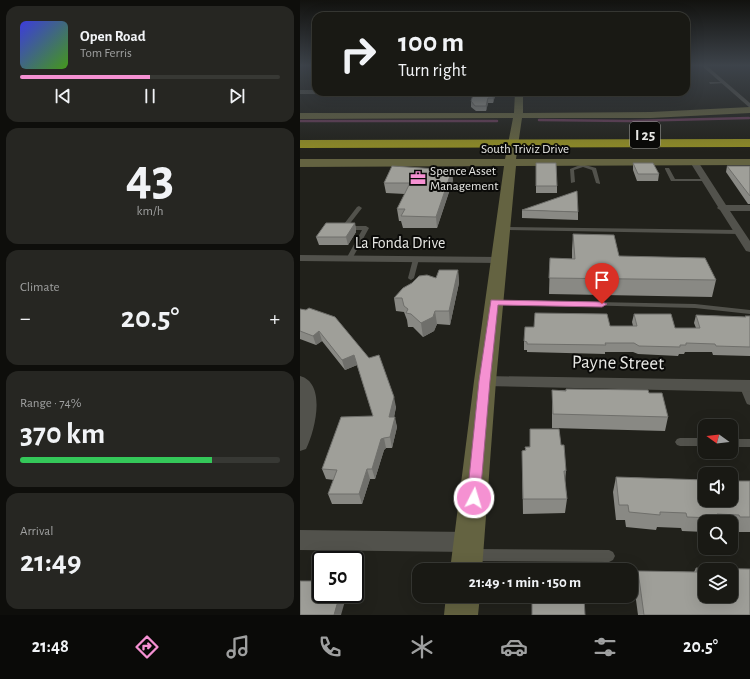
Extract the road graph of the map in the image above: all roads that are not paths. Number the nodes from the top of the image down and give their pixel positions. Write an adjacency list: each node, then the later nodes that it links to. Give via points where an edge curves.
1 (737, 95): 3 (street)
2 (519, 96): 6 (street)
3 (750, 106)
4 (750, 110): 6 (street, via 651,115)
5 (300, 116): 6 (street)
6 (518, 116): 16 (street)
7 (750, 135): 10 (highway, I 25)
8 (300, 136): 9 (highway, I 25)
9 (490, 139): 10 (highway, I 25); 12 (highway, I 25)
10 (540, 139): 11 (highway, I 25)
11 (750, 142)
12 (300, 144)
13 (694, 162): 14 (street, South Triviz Drive); 17 (street, South Triviz Drive); 19 (street)
14 (750, 162)
15 (300, 163): 16 (street, South Triviz Drive)
16 (510, 163): 17 (street, South Triviz Drive); 25 (street)
17 (582, 164): 20 (lane, via 572,169); 21 (lane, via 594,169)
18 (666, 168): 19 (lane, via 673,180)
19 (705, 180): 23 (street)
20 (573, 182)
21 (598, 183)
22 (359, 208): 29 (lane, via 344,228 366,228)
23 (722, 208): 24 (street); 26 (street)
24 (750, 208)
25 (503, 229): 26 (lane); 31 (street)
26 (739, 232): 27 (street)
27 (750, 249)
28 (300, 258): 29 (street, La Fonda Drive)
29 (349, 259): 30 (street, La Fonda Drive)
30 (416, 259): 31 (street, La Fonda Drive); 32 (lane)
31 (499, 260): 33 (street)
32 (411, 278)
33 (494, 302): 34 (lane, via 695,306); 36 (street)
34 (750, 312)
35 (300, 381): 42 (street, via 304,385 310,410)
36 (484, 381): 37 (street, Payne Street); 45 (street)
37 (746, 386): 38 (lane)
38 (750, 402)
39 (680, 442): 40 (lane)
40 (698, 442)
41 (738, 443): 43 (lane)
42 (300, 444)
43 (750, 444)
44 (300, 540): 45 (street)
45 (468, 555): 46 (lane)
46 (609, 556)
47 (462, 603): 48 (street)
48 (461, 615)

